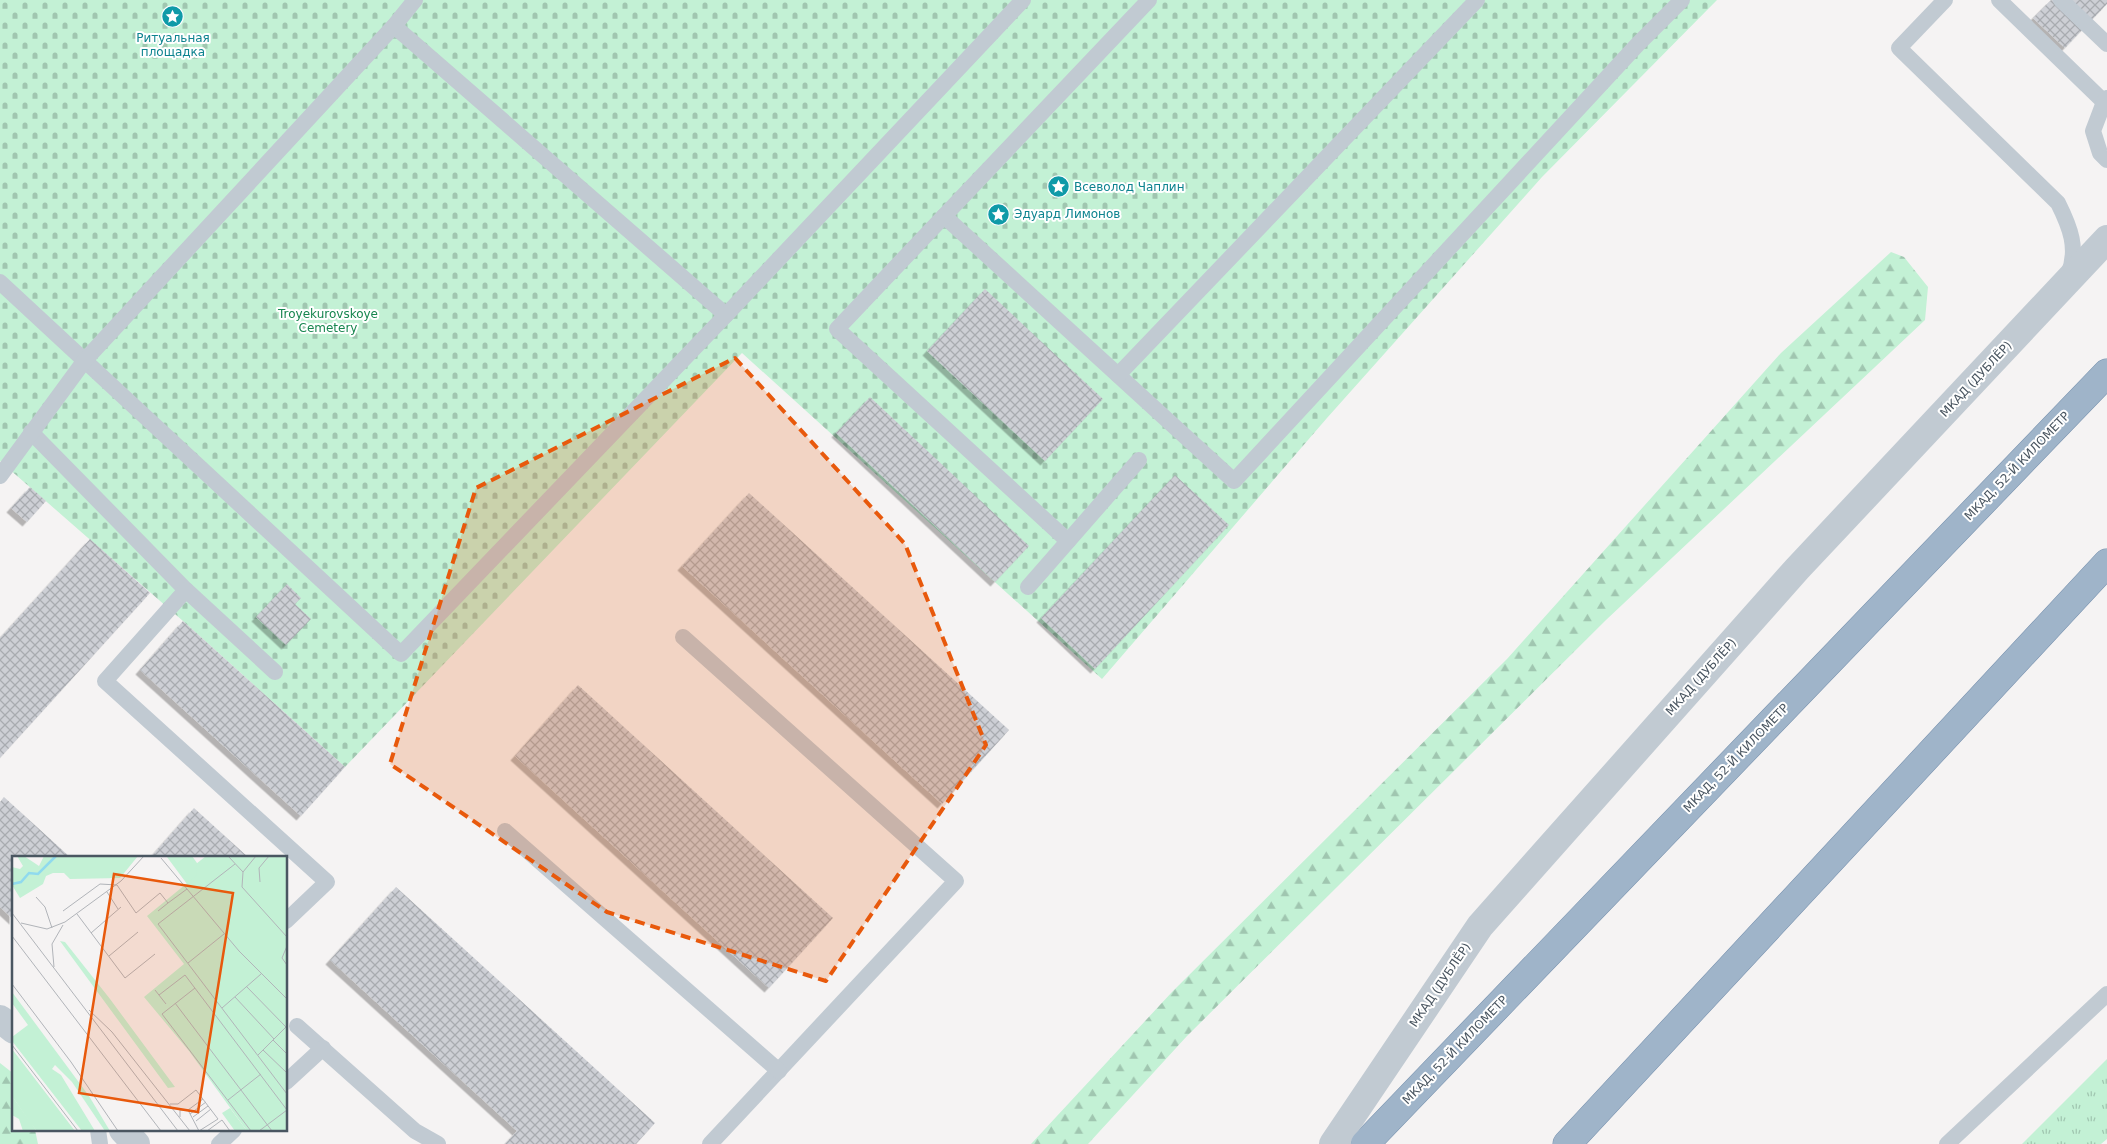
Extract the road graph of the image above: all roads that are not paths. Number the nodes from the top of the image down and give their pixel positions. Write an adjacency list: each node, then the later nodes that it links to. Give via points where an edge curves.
1 (416, 0): 9 (lane)
2 (1024, 0): 17 (lane)
3 (1149, 0): 13 (lane)
4 (1477, 0): 20 (lane)
5 (1682, 0): 20 (lane, via 1234,481)
6 (1945, 0): 16 (lane, via 1899,48 2058,203 2074,244 2072,265)
7 (1999, 0): 11 (lane)
8 (2061, 0): 10 (lane)
9 (394, 26): 17 (lane); 18 (lane)
10 (2107, 44)
11 (2105, 100): 12 (lane, via 2092,130 2100,153)
12 (2107, 160)
13 (944, 216): 20 (lane); 24 (lane, via 837,329)
14 (2107, 240): 16 (street, МКАД (ДУБЛЁР))
15 (0, 282): 18 (lane)
16 (2064, 285): 45 (street, МКАД (ДУБЛЁР), via 1797,569 1480,926)
17 (726, 315): 18 (lane, via 401,654)
18 (85, 360): 21 (lane)
19 (2107, 372): 46 (highway, МКАД, 52-Й КИЛОМЕТР)
20 (1118, 375)
21 (31, 432): 23 (lane); 27 (lane)
22 (1139, 460): 24 (lane)
23 (0, 476)
24 (1068, 541): 26 (lane)
25 (2107, 563): 47 (highway)
26 (1028, 587)
27 (186, 590): 29 (lane); 31 (lane, via 106,681 327,882)
28 (683, 637): 37 (lane, via 956,881)
29 (275, 672)
30 (505, 831): 37 (lane)
31 (288, 919)
32 (2107, 994): 48 (lane)
33 (0, 1019): 35 (street)
34 (297, 1026): 36 (lane)
35 (12, 1028)
36 (323, 1048): 38 (lane); 43 (lane, via 415,1131)
37 (779, 1071): 44 (lane)
38 (288, 1080)
39 (125, 1132): 41 (street)
40 (232, 1132): 42 (lane)
41 (136, 1144)
42 (219, 1144)
43 (438, 1144)
44 (710, 1144)
45 (1333, 1144)
46 (1365, 1144)
47 (1567, 1144)
48 (1947, 1144)

